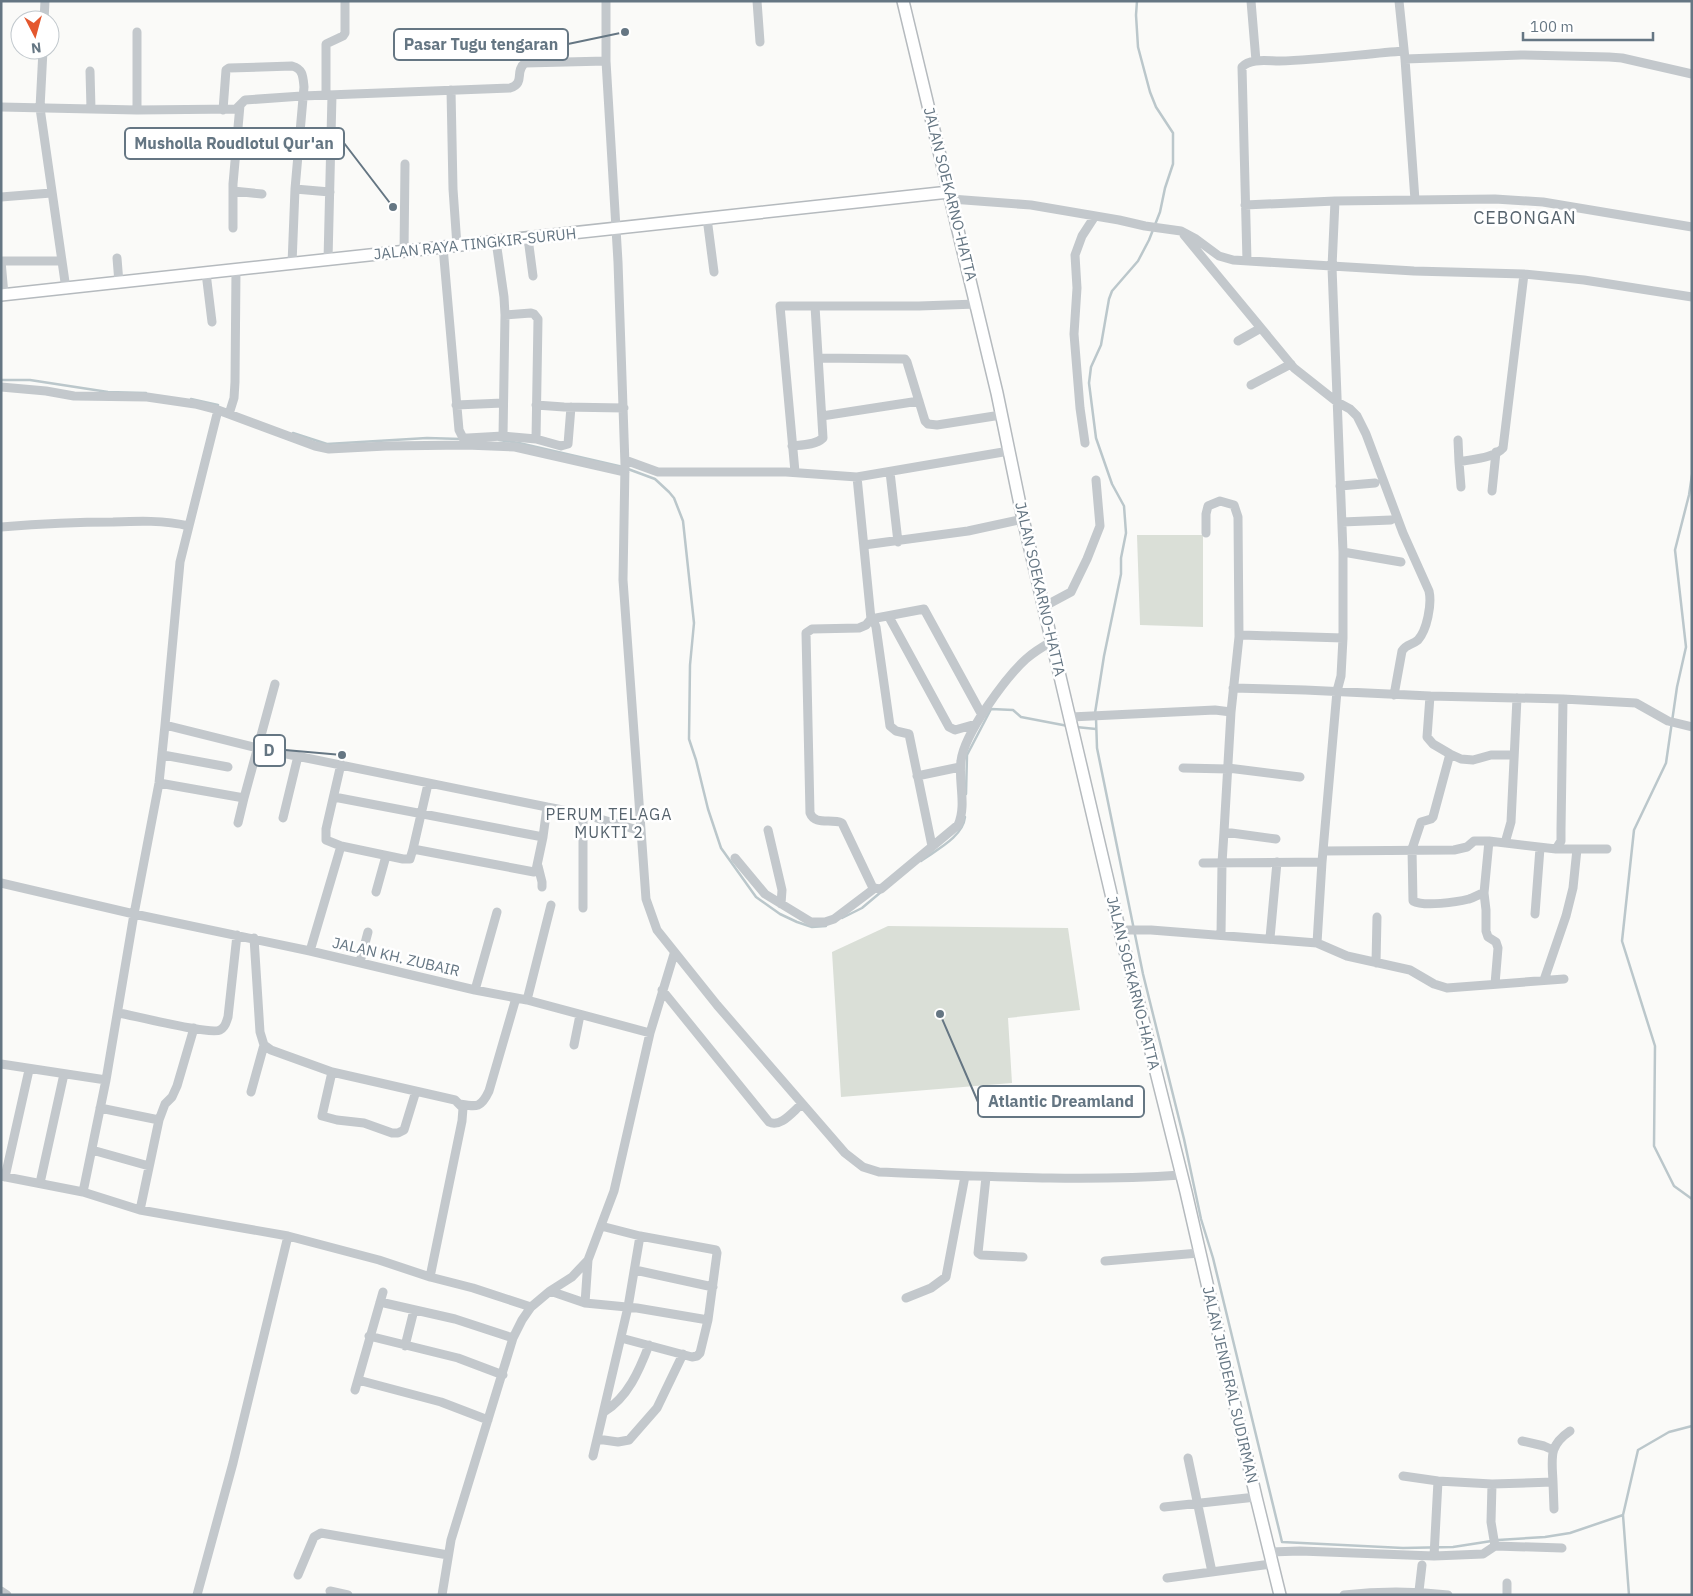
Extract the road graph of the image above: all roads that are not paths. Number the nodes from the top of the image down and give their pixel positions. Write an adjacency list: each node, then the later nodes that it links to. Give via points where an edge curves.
1 (345, 1): 16 (street, via 345,33 326,44)
2 (606, 1): 11 (street)
3 (757, 1): 8 (street)
4 (903, 1): 30 (main road, JALAN SOEKARNO-HATTA)
5 (1251, 1): 12 (street)
6 (1399, 1): 9 (street)
7 (137, 32): 22 (street)
8 (760, 42)
9 (1405, 55): 12 (street); 14 (street, via 1622,58); 32 (street)
10 (42, 60): 20 (street)
11 (606, 61): 15 (street, via 525,62 516,86); 39 (street)
12 (1256, 61): 34 (street, via 1242,67)
13 (90, 71): 21 (street)
14 (1692, 74)
15 (451, 90): 16 (street); 43 (street)
16 (329, 95): 17 (street); 27 (street)
17 (302, 96): 18 (street, via 245,100); 23 (street, via 303,75 298,67 230,68 226,70); 25 (street)
18 (240, 104): 23 (street, via 236,109); 26 (street)
19 (1, 107): 20 (street)
20 (40, 108): 21 (street); 28 (street)
21 (91, 109): 22 (street)
22 (137, 110): 23 (street)
23 (223, 110)
24 (405, 164): 45 (street)
25 (296, 189): 27 (street); 51 (street)
26 (233, 191): 29 (street); 38 (street)
27 (330, 192): 47 (street)
28 (52, 193): 31 (street); 49 (street)
29 (262, 194)
30 (950, 195): 35 (street); 36 (main road, JALAN RAYA TINGKIR-SURUH); 62 (main road, JALAN SOEKARNO-HATTA)
31 (1, 197)
32 (1416, 200): 33 (street); 37 (street, via 1543,202)
33 (1335, 201): 34 (street); 52 (street)
34 (1245, 205): 50 (street)
35 (1095, 216): 40 (street); 87 (street, via 1075,255 1074,334)
36 (707, 218): 39 (main road, JALAN RAYA TINGKIR-SURUH); 54 (street)
37 (1692, 227)
38 (233, 228)
39 (616, 228): 41 (main road, JALAN RAYA TINGKIR-SURUH); 78 (street)
40 (1181, 231): 50 (street, via 1219,256); 66 (street)
41 (528, 238): 42 (main road, JALAN RAYA TINGKIR-SURUH); 57 (street)
42 (496, 241): 43 (main road, JALAN RAYA TINGKIR-SURUH); 64 (street)
43 (457, 246): 44 (main road, JALAN RAYA TINGKIR-SURUH)
44 (443, 247): 45 (main road, JALAN RAYA TINGKIR-SURUH); 75 (street)
45 (404, 252): 47 (main road, JALAN RAYA TINGKIR-SURUH)
46 (117, 258): 58 (street)
47 (328, 260): 51 (main road, JALAN RAYA TINGKIR-SURUH)
48 (1, 261): 49 (street); 60 (street)
49 (62, 261): 59 (street)
50 (1247, 261): 52 (street)
51 (292, 264): 53 (main road, JALAN RAYA TINGKIR-SURUH)
52 (1332, 267): 56 (street); 73 (street)
53 (236, 270): 55 (main road, JALAN RAYA TINGKIR-SURUH); 80 (street, via 235,382)
54 (714, 272)
55 (206, 273): 58 (main road, JALAN RAYA TINGKIR-SURUH); 65 (street)
56 (1524, 274): 61 (street); 90 (street, via 1503,448)
57 (533, 276)
58 (119, 283): 59 (main road, JALAN RAYA TINGKIR-SURUH)
59 (66, 289): 60 (main road, JALAN RAYA TINGKIR-SURUH)
60 (2, 295)
61 (1692, 297)
62 (976, 304): 63 (street); 81 (main road, JALAN SOEKARNO-HATTA)
63 (815, 306): 68 (street); 88 (street, via 779,308)
64 (505, 315): 74 (street); 76 (street, via 530,313 537,317)
65 (212, 322)
66 (1261, 328): 67 (street); 69 (street)
67 (1238, 341)
68 (819, 358): 72 (street, via 904,359); 82 (street)
69 (1291, 364): 70 (street); 73 (street)
70 (1251, 386)
71 (1, 387): 79 (street, via 74,396 147,397)
72 (919, 401): 81 (street, via 926,422 932,425); 82 (street)
73 (1337, 402): 98 (street); 120 (street, via 1357,416 1366,434 1431,600 1423,632 1419,639 1404,646 1402,651)
74 (503, 403): 75 (street); 83 (street)
75 (456, 405): 83 (street, via 458,430 463,438)
76 (536, 405): 77 (street); 84 (street)
77 (571, 408): 78 (street); 84 (street, via 568,444 561,446)
78 (624, 408): 92 (street)
79 (218, 410): 80 (street); 104 (street)
80 (230, 411): 86 (street, via 329,449)
81 (1001, 415): 89 (main road, JALAN SOEKARNO-HATTA)
82 (822, 416): 88 (street, via 823,438)
83 (503, 436): 86 (street)
84 (536, 439): 86 (street)
85 (1458, 440): 91 (street)
86 (516, 443): 92 (street)
87 (1085, 443)
88 (792, 446): 93 (street)
89 (1009, 451): 94 (street); 101 (main road, JALAN SOEKARNO-HATTA)
90 (1496, 452): 91 (street); 100 (street)
91 (1460, 462): 99 (street)
92 (625, 467): 93 (street, via 658,472); 151 (street, via 624,580)
93 (795, 472): 95 (street)
94 (890, 472): 95 (street); 107 (street)
95 (857, 477): 108 (street)
96 (1096, 480): 111 (street, via 1100,526 1087,559 1071,592)
97 (1375, 483): 98 (street)
98 (1340, 486): 103 (street)
99 (1461, 487)
100 (1492, 491)
101 (1023, 519): 107 (street); 111 (main road, JALAN SOEKARNO-HATTA)
102 (1391, 520): 103 (street)
103 (1342, 522): 109 (street)
104 (189, 526): 105 (street, via 132,521); 128 (street, via 180,562)
105 (1, 527)
106 (1206, 533): 114 (street, via 1208,506 1220,501 1234,505 1238,517)
107 (898, 542): 108 (street)
108 (864, 545): 113 (street)
109 (1343, 552): 110 (street); 115 (street)
110 (1401, 562)
111 (1044, 607): 116 (main road, JALAN SOEKARNO-HATTA)
112 (889, 617): 113 (street); 125 (street, via 924,610); 127 (street, via 949,727 955,730)
113 (872, 619): 140 (street, via 876,627 890,726 909,734); 176 (street, via 859,628 812,629 806,635 811,817 842,823 870,884)
114 (1239, 637): 115 (street, via 1243,634); 118 (street)
115 (1343, 638): 119 (street)
116 (1052, 642): 125 (street, via 1019,665); 126 (main road, JALAN SOEKARNO-HATTA)
117 (275, 684): 130 (street)
118 (1233, 688): 119 (street); 124 (street)
119 (1337, 691): 120 (street); 166 (street)
120 (1394, 695): 121 (street)
121 (1430, 696): 122 (street); 131 (street, via 1426,737)
122 (1517, 698): 123 (street); 133 (street)
123 (1563, 699): 129 (street, via 1636,703 1668,721); 161 (street, via 1561,841)
124 (1231, 712): 126 (street, via 1104,714); 139 (street)
125 (982, 715): 127 (street)
126 (1071, 718): 186 (main road, JALAN SOEKARNO-HATTA)
127 (976, 724): 137 (street, via 964,749)
128 (165, 725): 130 (street); 132 (street)
129 (1691, 726)
130 (257, 748): 134 (street); 145 (street)
131 (1450, 754): 133 (street, via 1473,760 1491,755); 163 (street, via 1433,816 1421,822)
132 (163, 755): 136 (street); 142 (street)
133 (1514, 755): 157 (street)
134 (298, 756): 135 (street); 149 (street)
135 (341, 764): 143 (street); 144 (street)
136 (228, 767)
137 (960, 767): 140 (street); 159 (street, via 960,820 955,829)
138 (1183, 768): 139 (street)
139 (1228, 769): 141 (street); 153 (street)
140 (917, 776): 159 (street)
141 (1300, 777)
142 (159, 783): 145 (street); 183 (street)
143 (428, 784): 146 (street); 148 (street)
144 (334, 797): 148 (street); 158 (street, via 326,838)
145 (244, 798): 150 (street)
146 (547, 807): 147 (street); 154 (street)
147 (583, 814): 151 (street); 181 (street)
148 (422, 815): 154 (street); 162 (street)
149 (283, 818)
150 (238, 823)
151 (641, 830): 194 (street, via 648,907 657,930)
152 (768, 830): 179 (street, via 782,890)
153 (1224, 832): 155 (street); 172 (street)
154 (544, 838): 173 (street)
155 (1276, 838)
156 (1488, 841): 157 (street); 163 (street, via 1474,842 1454,850); 178 (street)
157 (1506, 843): 160 (street)
158 (341, 846): 167 (street); 193 (street)
159 (932, 846): 176 (street, via 881,889)
160 (1540, 848): 161 (street); 184 (street)
161 (1556, 848): 164 (street)
162 (413, 849): 167 (street, via 408,860); 173 (street, via 530,872)
163 (1412, 849): 166 (street); 178 (street, via 1413,901 1423,904 1452,902)
164 (1577, 849): 165 (street); 198 (street, via 1568,907)
165 (1607, 849)
166 (1323, 851): 170 (street)
167 (386, 856): 177 (street)
168 (735, 858): 179 (street, via 765,894)
169 (1277, 862): 170 (street); 172 (street); 191 (street)
170 (1322, 862): 192 (street)
171 (1202, 863): 172 (street)
172 (1222, 864): 189 (street)
173 (538, 866): 175 (street)
174 (1, 883): 183 (street, JALAN KH. ZUBAIR)
175 (542, 887)
176 (875, 888): 179 (street, via 834,919 825,922 811,922)
177 (376, 892)
178 (1484, 893): 199 (street, via 1486,931 1498,948)
179 (781, 904)
180 (551, 905): 203 (street)
181 (583, 908)
182 (497, 912): 200 (street)
183 (134, 914): 188 (street, JALAN KH. ZUBAIR); 204 (street)
184 (1534, 914)
185 (1378, 918): 196 (street)
186 (1123, 931): 189 (street); 223 (main road, JALAN SOEKARNO-HATTA)
187 (368, 932): 195 (street)
188 (237, 935): 190 (street, JALAN KH. ZUBAIR); 206 (street, via 226,1026 216,1031)
189 (1221, 935): 191 (street)
190 (254, 938): 193 (street, JALAN KH. ZUBAIR); 208 (street, via 260,1032)
191 (1270, 938): 192 (street)
192 (1317, 943): 196 (street, via 1337,953)
193 (310, 951): 195 (street, JALAN KH. ZUBAIR)
194 (674, 954): 201 (street); 218 (street)
195 (360, 962): 200 (street, JALAN KH. ZUBAIR)
196 (1376, 963): 199 (street, via 1410,970 1447,988)
197 (1564, 979): 198 (street)
198 (1544, 980): 199 (street)
199 (1495, 984)
200 (475, 990): 202 (street, JALAN KH. ZUBAIR)
201 (662, 990): 207 (street); 218 (street, via 770,1123 781,1122)
202 (516, 998): 203 (street, JALAN KH. ZUBAIR); 217 (street, via 484,1101 473,1106)
203 (527, 1000): 205 (street, JALAN KH. ZUBAIR)
204 (118, 1013): 206 (street); 214 (street)
205 (580, 1015): 207 (street, JALAN KH. ZUBAIR); 209 (street)
206 (194, 1028): 220 (street, via 177,1086)
207 (650, 1033): 230 (street, via 620,1171)
208 (264, 1045): 212 (street); 216 (street)
209 (574, 1045)
210 (1, 1064): 211 (street)
211 (30, 1070): 213 (street); 225 (street)
212 (332, 1072): 215 (street); 215 (street, via 322,1116 364,1123 392,1133 404,1130)
213 (64, 1074): 214 (street); 227 (street)
214 (106, 1080): 219 (street)
215 (416, 1091): 217 (street)
216 (251, 1092)
217 (460, 1104): 238 (street, via 462,1121)
218 (802, 1104): 224 (street, via 863,1167 879,1172)
219 (100, 1108): 220 (street); 221 (street)
220 (159, 1120): 222 (street)
221 (92, 1150): 222 (street); 228 (street)
222 (149, 1166): 229 (street)
223 (1181, 1175): 226 (street, via 1057,1180); 233 (main road, JALAN JENDERAL SUDIRMAN)
224 (965, 1176): 226 (street); 242 (street, via 946,1277 931,1288)
225 (3, 1177): 227 (street)
226 (986, 1177): 234 (street, via 978,1253)
227 (40, 1183): 228 (street)
228 (82, 1192): 229 (street)
229 (140, 1210): 231 (street)
230 (601, 1226): 232 (street); 235 (street)
231 (288, 1236): 238 (street); 289 (street)
232 (640, 1236): 237 (street); 239 (street, via 716,1250 718,1259)
233 (1199, 1253): 236 (street); 270 (main road, JALAN JENDERAL SUDIRMAN)
234 (1023, 1257)
235 (588, 1260): 240 (street, via 572,1277); 244 (street)
236 (1105, 1261)
237 (634, 1270): 239 (street); 246 (street)
238 (430, 1277): 245 (street)
239 (713, 1287): 248 (street)
240 (550, 1291): 244 (street); 245 (street)
241 (383, 1292): 243 (street)
242 (906, 1298)
243 (380, 1302): 247 (street); 249 (street)
244 (585, 1303): 246 (street)
245 (531, 1307): 250 (street)
246 (628, 1307): 248 (street); 251 (street)
247 (414, 1310): 250 (street); 253 (street)
248 (708, 1320): 254 (street, via 700,1353 692,1357)
249 (369, 1336): 253 (street); 256 (street)
250 (513, 1338): 255 (street)
251 (621, 1338): 252 (street); 258 (street)
252 (649, 1345): 254 (street); 258 (street, via 630,1387)
253 (406, 1346): 255 (street, via 458,1358)
254 (683, 1354): 261 (street, via 657,1408 629,1440)
255 (503, 1375): 259 (street)
256 (358, 1380): 257 (street); 259 (street, via 441,1402)
257 (355, 1390)
258 (604, 1412): 261 (street)
259 (488, 1420): 277 (street)
260 (1570, 1431): 263 (street)
261 (597, 1439): 264 (street)
262 (1522, 1440): 263 (street)
263 (1552, 1450): 268 (street)
264 (593, 1456)
265 (1188, 1458): 271 (street)
266 (1403, 1476): 267 (street)
267 (1438, 1481): 269 (street); 276 (street)
268 (1553, 1482): 269 (street); 273 (street)
269 (1492, 1484): 274 (street)
270 (1256, 1497): 271 (street); 278 (main road, JALAN JENDERAL SUDIRMAN)
271 (1198, 1503): 272 (street); 280 (street)
272 (1164, 1507)
273 (1554, 1509)
274 (1495, 1544): 275 (street); 276 (street, via 1483,1554)
275 (1562, 1548)
276 (1435, 1549): 278 (street, via 1300,1551)
277 (448, 1555): 281 (street, via 321,1533 314,1537); 291 (street)
278 (1270, 1558): 280 (street); 292 (main road, JALAN JENDERAL SUDIRMAN)
279 (1422, 1565): 286 (street)
280 (1212, 1572): 282 (street)
281 (298, 1575)
282 (1168, 1578)
283 (1507, 1583): 295 (street)
284 (1, 1591): 288 (street)
285 (330, 1591): 290 (street)
286 (1419, 1591): 287 (street); 294 (street)
287 (1387, 1593): 293 (street)
288 (7, 1595)
289 (197, 1595)
290 (348, 1595)
291 (442, 1595)
292 (1280, 1595)
293 (1344, 1595)
294 (1448, 1595)
295 (1507, 1595)

